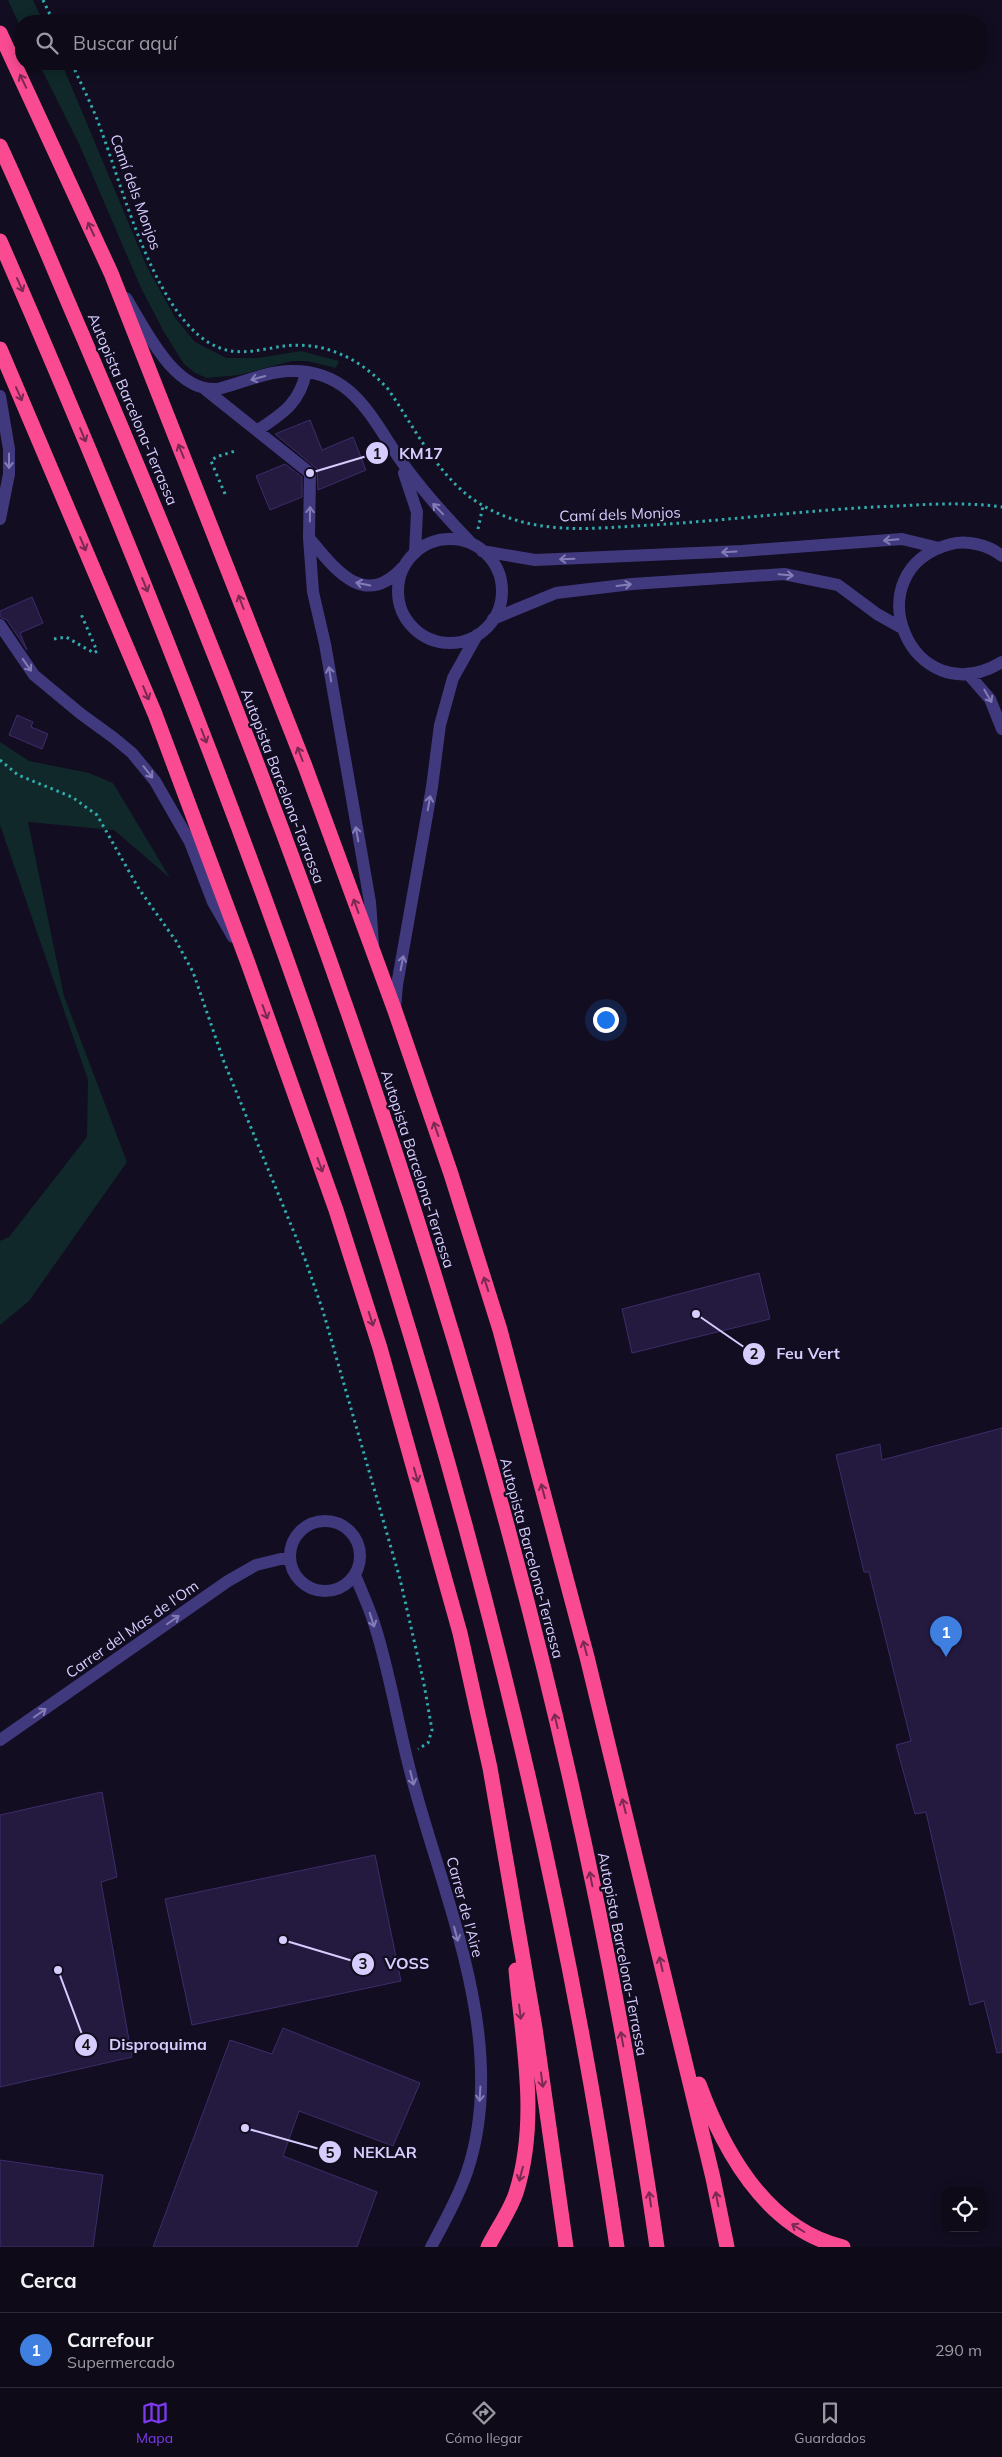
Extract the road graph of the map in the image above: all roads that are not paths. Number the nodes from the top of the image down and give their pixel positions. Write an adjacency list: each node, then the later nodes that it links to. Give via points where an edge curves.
1 (0, 33): 2 (highway, one-way to 1)
2 (15, 66)
3 (17, 70): 6 (highway, one-way to 3)
4 (0, 146): 39 (highway, Autopista Barcelona-Terrassa, one-way to 4, via 614,1994 553,1708 515,1552 430,1263 340,989 278,816 151,495)
5 (0, 240): 38 (highway, one-way to 38, via 116,513 241,832 359,1166 437,1418 516,1717 553,1881 579,2008)
6 (111, 274): 9 (street, via 178,374); 27 (highway, one-way to 6, via 305,766)
7 (0, 349): 28 (highway, one-way to 28, via 155,714)
8 (306, 372): 9 (street, one-way to 9, via 286,371); 11 (street, via 303,384 288,409); 12 (street, via 342,384 357,397)
9 (206, 390): 11 (street)
10 (0, 396): 13 (street, one-way to 13, via 8,434 9,474)
11 (258, 430): 14 (street, one-way to 11, via 310,473)
12 (399, 458): 15 (street, one-way to 12, via 434,506); 17 (street, via 417,512)
13 (0, 519)
14 (309, 538): 19 (street, one-way to 14, via 380,584 369,587 358,584 334,568); 27 (street, one-way to 14, via 370,902 313,592)
15 (477, 547): 16 (street, one-way to 15, via 902,539 742,551 544,560 512,557); 17 (street, via 455,540 438,540); 20 (street, via 493,563 500,579 500,604)
16 (939, 548): 18 (street, via 971,543); 22 (street, via 910,570 902,586 898,613)
17 (415, 552): 19 (street)
18 (1002, 556)
19 (405, 566): 23 (street, via 398,594 403,612 414,628 439,642 459,642)
20 (494, 619): 22 (street, one-way to 22, via 540,598 573,591 784,574 838,585 876,614); 23 (street)
21 (0, 625): 28 (street, one-way to 28, via 34,675 132,753 155,781 190,842 214,902)
22 (902, 628): 25 (street, via 918,656 933,667)
23 (476, 636): 29 (street, one-way to 23, via 440,725 453,678)
24 (1002, 662): 25 (street, via 989,670)
25 (969, 675): 26 (street, one-way to 26, via 990,699 995,716)
26 (1001, 723)
27 (374, 952): 29 (highway)
28 (249, 966): 33 (highway, one-way to 33, via 336,1210 380,1348 460,1633)
29 (395, 1011): 34 (highway, one-way to 29, via 587,1657 500,1330)
30 (289, 1557): 31 (street, via 294,1573 314,1590 335,1590); 31 (street, via 292,1543 304,1526 331,1520 348,1528 358,1543 360,1561); 32 (street, Carrer del Mas de l'Om, one-way to 30, via 228,1581 256,1565)
31 (355, 1575): 35 (street, Carrer de l'Aire, one-way to 35, via 373,1621 474,2006 481,2061 478,2122 469,2166)
32 (0, 1740)
33 (504, 1842): 36 (highway, one-way to 36, via 527,2069 528,2109 526,2154 515,2195); 37 (highway, one-way to 37)
34 (672, 2012): 40 (highway, one-way to 34); 41 (highway, one-way to 34, via 812,2236 792,2224 762,2197 735,2161 706,2104)
35 (431, 2247)
36 (488, 2247)
37 (566, 2247)
38 (617, 2247)
39 (656, 2247)
40 (727, 2247)
41 (843, 2247)

